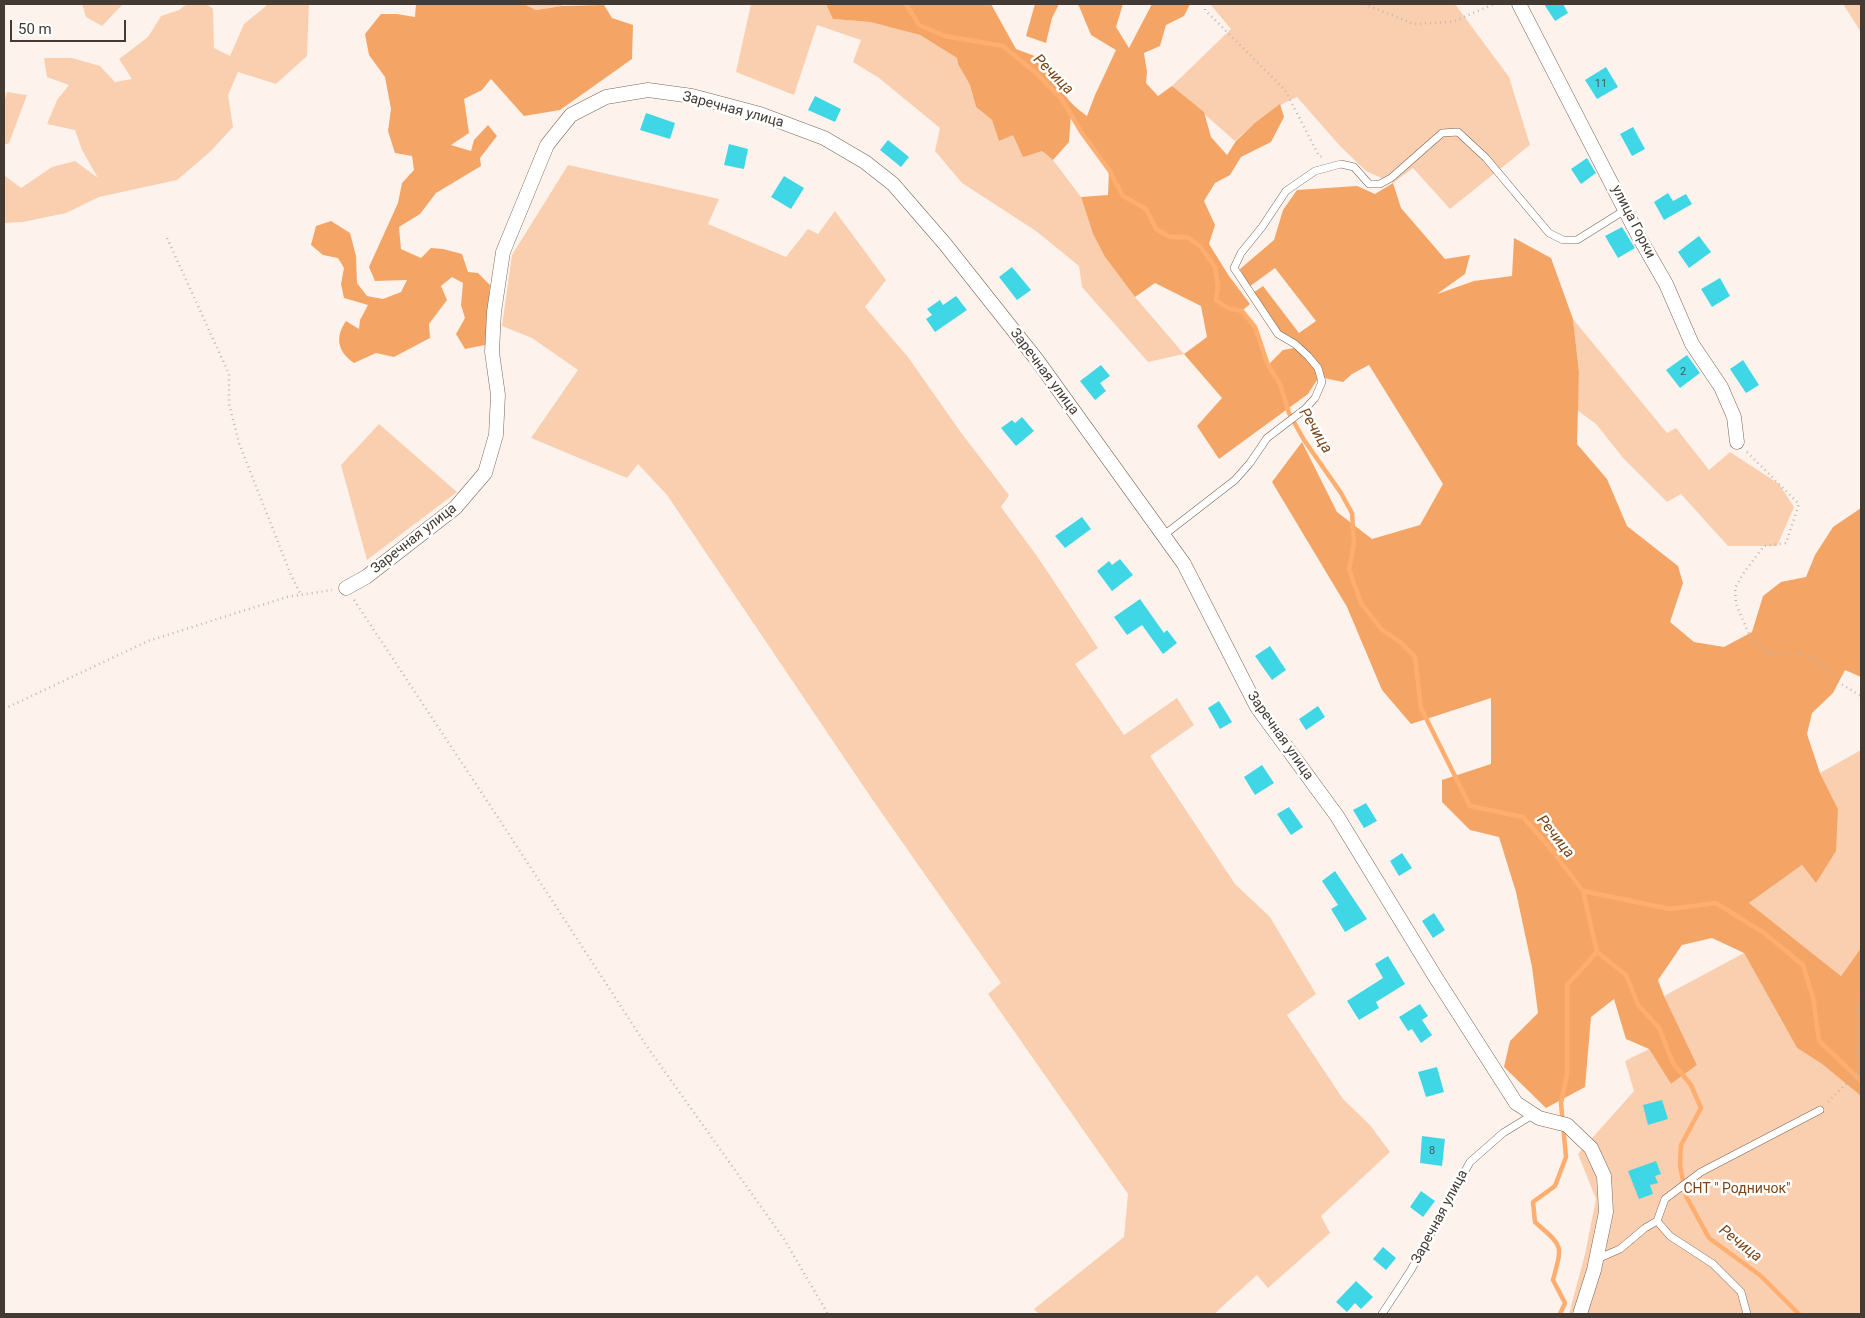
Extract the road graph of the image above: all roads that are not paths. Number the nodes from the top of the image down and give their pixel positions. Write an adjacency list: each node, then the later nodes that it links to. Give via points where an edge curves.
1 (1519, 4): 2 (street, улица Горки)
2 (1626, 210): 3 (street, улица Горки, via 1666,284 1692,344 1721,387 1734,417); 4 (lane, via 1577,240 1563,240 1549,233 1486,158 1458,132 1442,132 1380,184 1369,184 1354,168 1341,164 1315,171 1286,191 1241,253 1234,268 1278,334 1295,344 1318,368 1322,382 1315,398 1268,438 1235,480)
3 (1737, 442)
4 (1164, 535): 5 (street, Заречная улица, via 1037,360 893,184 865,162 824,138 760,114 692,96 648,90 606,97 570,115 546,145 503,252 492,352 498,395 496,436 485,473 455,508 366,577); 7 (street, Заречная улица, via 1184,564 1257,706 1337,816 1516,1103)
5 (346, 588)
6 (1820, 1110): 8 (lane, via 1701,1172 1665,1199)
7 (1534, 1114): 9 (street, via 1567,1125 1591,1148 1604,1176 1606,1212); 10 (lane, Заречная улица, via 1503,1133 1470,1162 1411,1270)
8 (1657, 1221): 9 (lane, via 1620,1249); 12 (lane, via 1670,1236 1713,1264 1740,1292)
9 (1596, 1259): 11 (street)
10 (1382, 1314)
11 (1580, 1314)
12 (1747, 1314)

